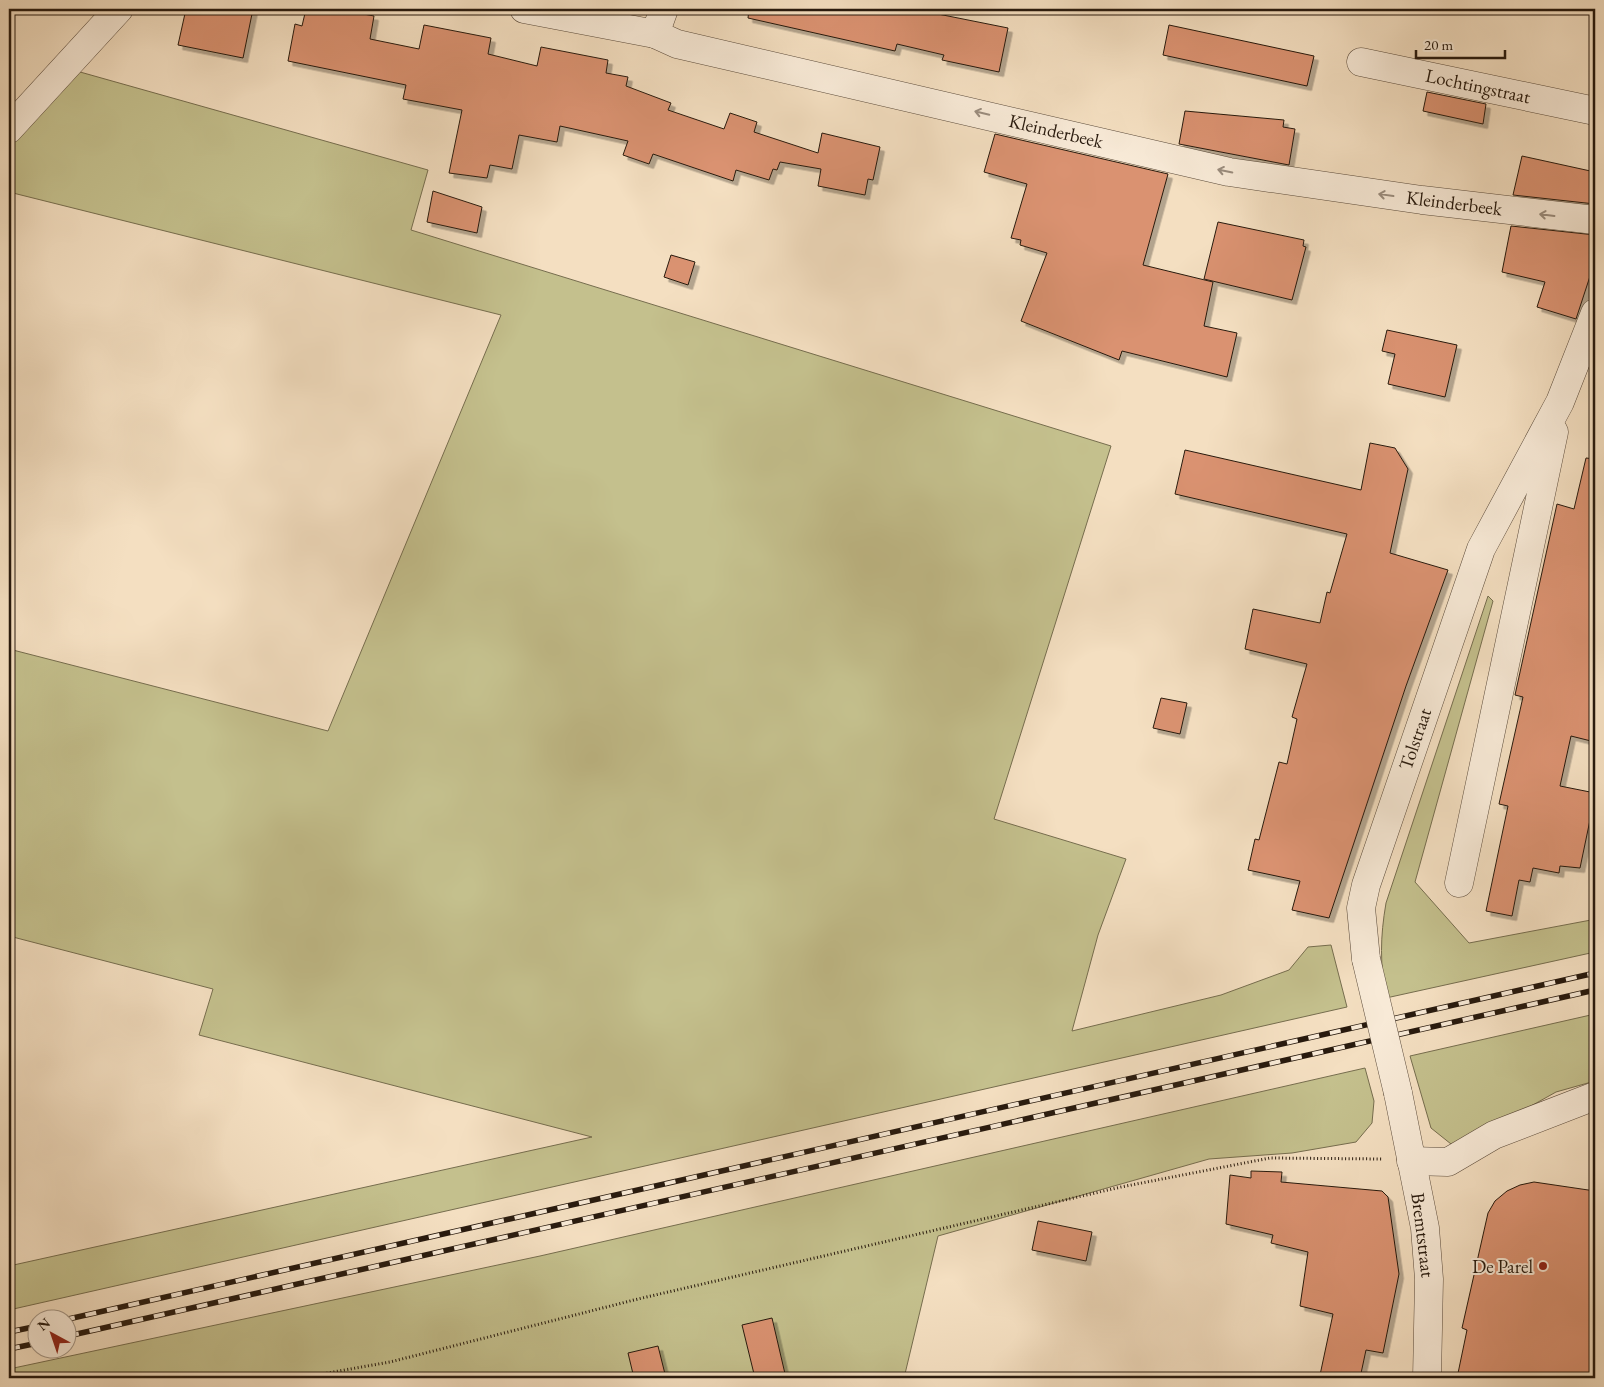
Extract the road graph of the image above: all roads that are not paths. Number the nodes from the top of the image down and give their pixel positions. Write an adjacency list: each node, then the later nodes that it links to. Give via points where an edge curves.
1 (119, 9): 6 (street)
2 (524, 9): 3 (street, Kleinderbeek)
3 (659, 21): 7 (street, Kleinderbeek, one-way to 3, via 1422,200 1229,172 677,44)
4 (1361, 62): 5 (street, Lochtingstraat)
5 (1595, 111)
6 (9, 129)
7 (1595, 220)
8 (1595, 313): 9 (street, Tolstraat)
9 (1560, 402): 10 (street, Tolstraat); 11 (street, Tolstraat, bridge, via 1481,549 1366,885 1361,908 1366,959)
10 (1459, 883)
11 (1398, 1093): 13 (street, Bremtstraat)
12 (1595, 1096): 13 (street, via 1494,1135 1448,1162)
13 (1411, 1161): 14 (street, Bremtstraat, via 1425,1228 1429,1279)
14 (1427, 1378)

